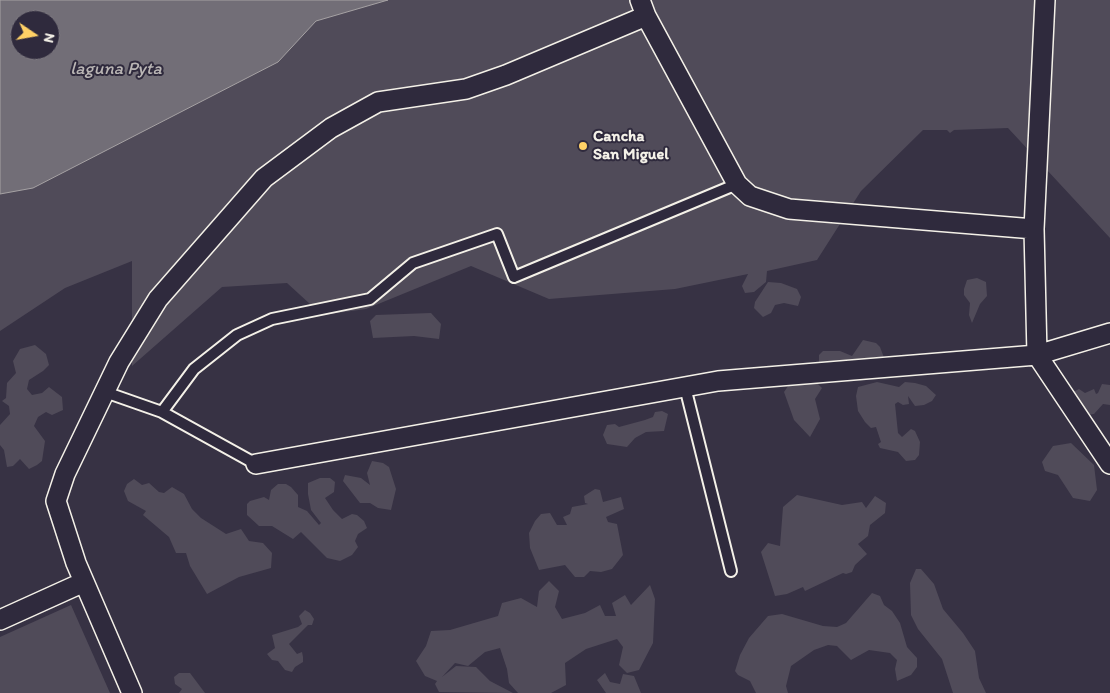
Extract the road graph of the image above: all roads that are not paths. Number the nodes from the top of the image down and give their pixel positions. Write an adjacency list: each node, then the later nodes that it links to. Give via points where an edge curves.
1 (1045, 0): 4 (street)
2 (643, 8): 3 (street); 8 (street, via 506,75 466,89 378,102 331,128 264,178 218,228 158,299)
3 (738, 184): 4 (street, via 750,196 789,209); 9 (lane, via 514,277 496,234 413,263 370,299 272,319 237,335 194,369)
4 (1034, 229): 6 (street)
5 (1110, 333): 6 (street)
6 (1037, 355): 7 (street, via 728,380); 11 (street)
7 (685, 387): 10 (street); 12 (lane)
8 (104, 392): 9 (lane); 13 (street, via 65,474 56,501)
9 (162, 412): 10 (lane)
10 (256, 464)
11 (1110, 464)
12 (731, 571)
13 (84, 582): 14 (street); 15 (street)
14 (0, 620)
15 (132, 693)

